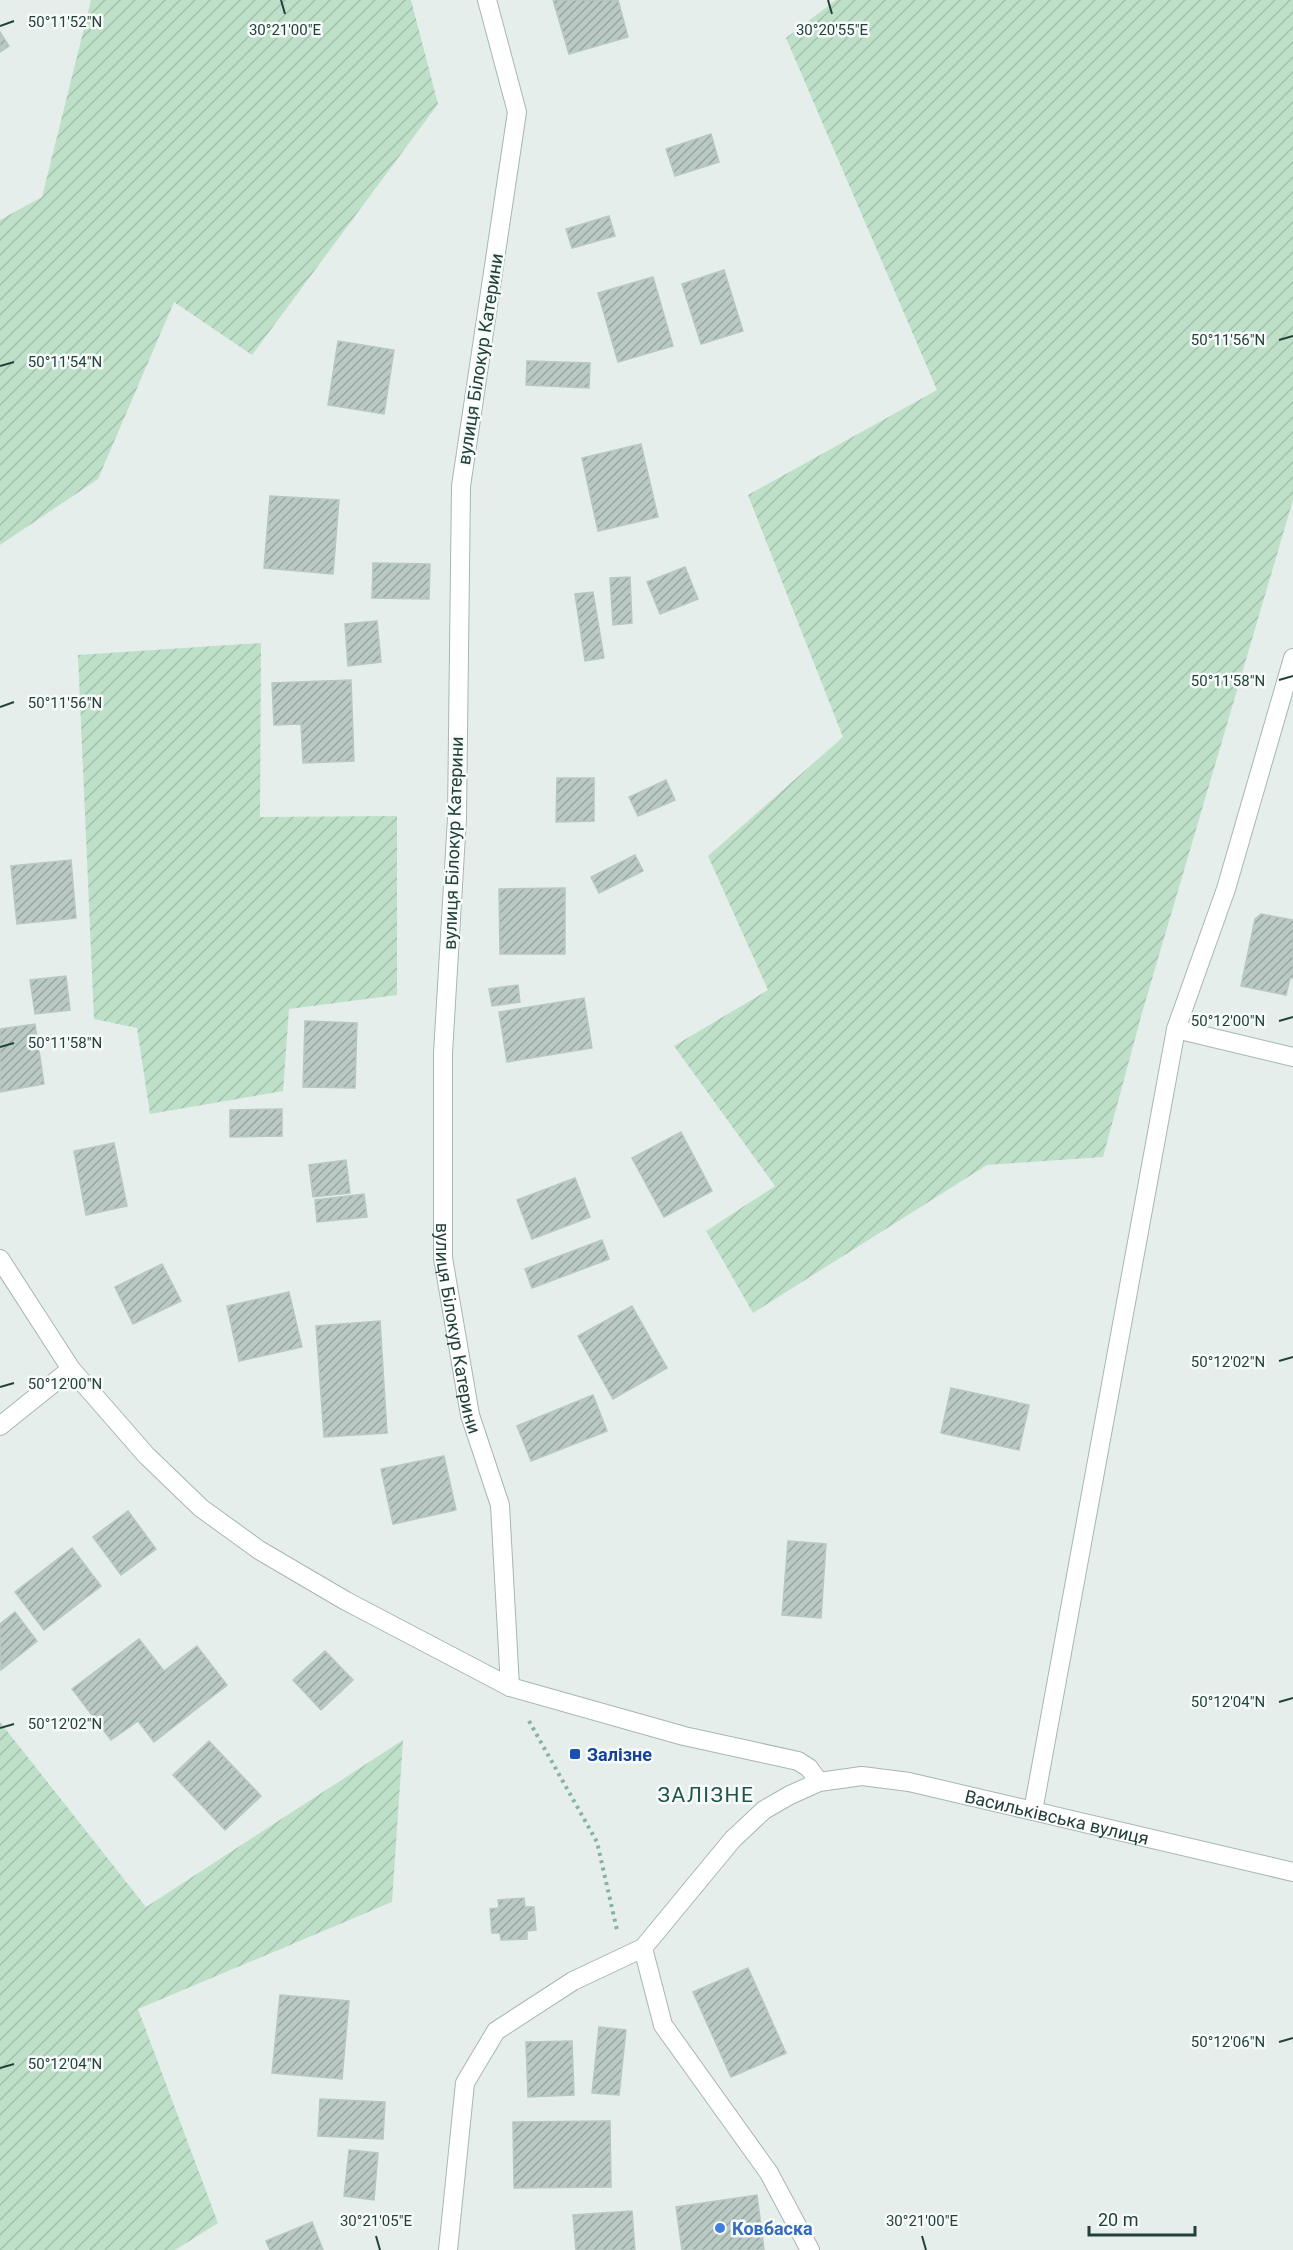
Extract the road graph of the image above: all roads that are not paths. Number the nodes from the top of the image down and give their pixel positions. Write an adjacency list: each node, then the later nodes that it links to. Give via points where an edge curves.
1 (487, 0): 8 (street, вулиця Білокур Катерини, via 517,112 460,486 457,818 443,1053 443,1258 470,1415 500,1505)
2 (1293, 658): 3 (street, via 1226,890)
3 (1176, 1029): 4 (street); 10 (street)
4 (1293, 1057)
5 (0, 1259): 6 (street)
6 (71, 1370): 7 (street); 8 (street, via 146,1455 201,1508 259,1550 346,1601)
7 (0, 1426)
8 (510, 1687): 9 (street, via 684,1736 798,1761)
9 (819, 1782): 10 (street, Васильківська вулиця, via 862,1776 909,1782); 12 (street, Васильківська вулиця, via 764,1810 733,1839)
10 (1033, 1811): 11 (street, Васильківська вулиця)
11 (1293, 1872)
12 (643, 1948): 13 (street, via 573,1981 496,2031 465,2083); 14 (street, via 663,2025 769,2173)
13 (448, 2250)
14 (810, 2250)

